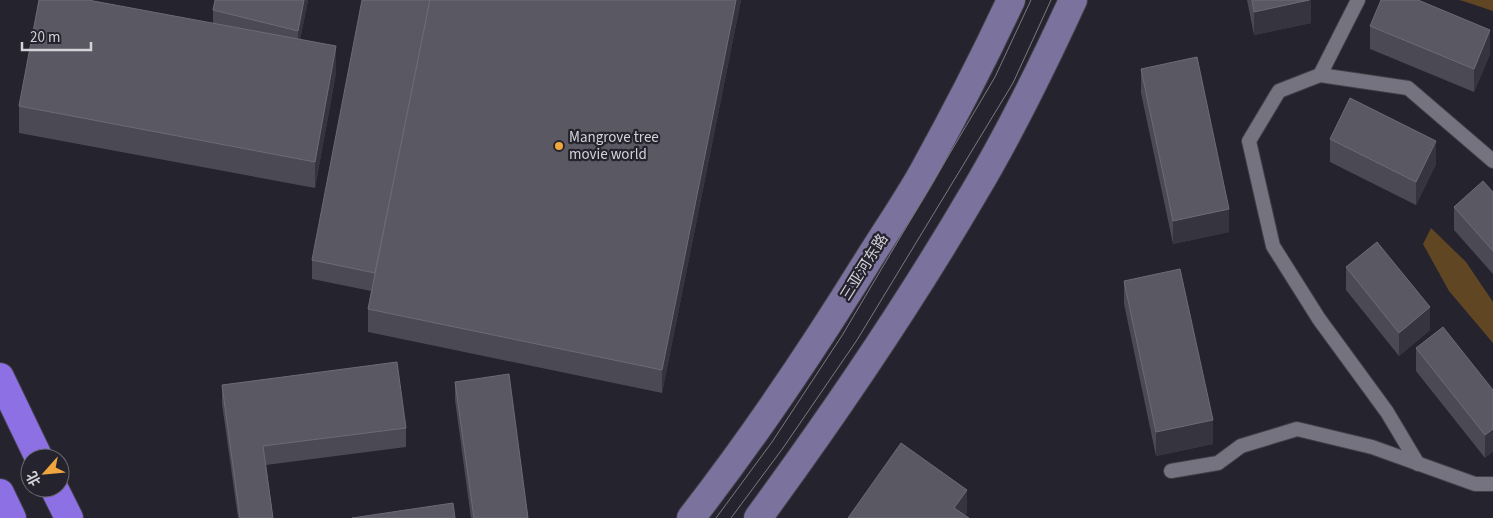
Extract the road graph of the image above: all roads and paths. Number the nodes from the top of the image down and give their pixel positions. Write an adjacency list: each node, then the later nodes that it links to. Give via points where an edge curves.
1 (1011, 0): 15 (main road, 三亚河东路, via 983,61 922,173 792,378)
2 (1073, 0): 16 (main road, via 1037,78 976,191 908,300)
3 (1358, 0): 4 (lane)
4 (1320, 75): 5 (lane, via 1408,88); 8 (lane, via 1279,91 1249,141 1273,246 1319,319 1387,412)
5 (1493, 161)
6 (0, 377): 7 (highway)
7 (34, 448)
8 (1418, 464): 9 (lane, via 1372,447 1297,429 1241,446 1218,462); 10 (lane, via 1474,484)
9 (1171, 471)
10 (1493, 484)
11 (0, 493): 13 (highway)
12 (59, 498): 14 (highway)
13 (12, 518)
14 (68, 518)
15 (691, 518)
16 (758, 518)

